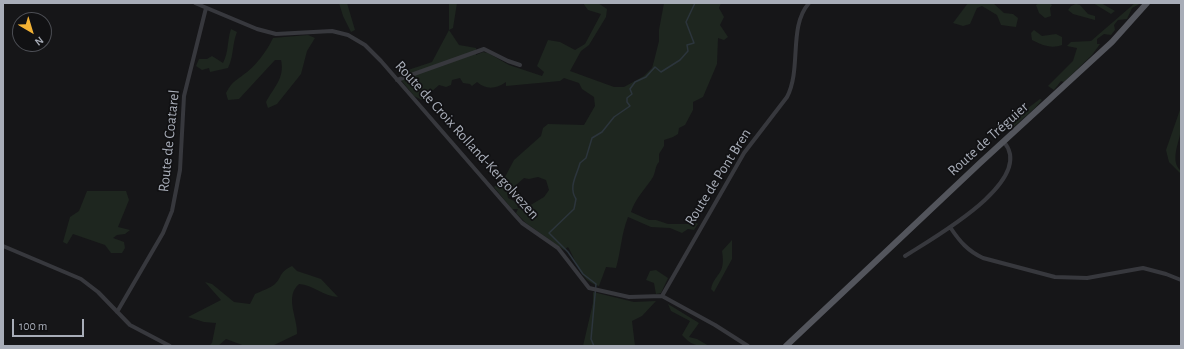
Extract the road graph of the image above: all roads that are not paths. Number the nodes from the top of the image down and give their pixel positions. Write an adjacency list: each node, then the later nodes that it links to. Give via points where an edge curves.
1 (194, 3): 4 (street, Route de Croix Rolland-Kergolvezen)
2 (809, 3): 12 (street, Route de Pont Bren, via 799,22 795,75 787,97 744,153)
3 (1147, 3): 7 (main road, Route de Tréguier, via 1112,42)
4 (206, 8): 6 (street, Route de Croix Rolland-Kergolvezen, via 276,34 332,31 356,38); 13 (street, Route de Coatarel, via 184,96 180,170 172,211 163,233)
5 (520, 64): 6 (street, via 484,49)
6 (398, 80): 12 (street, Route de Croix Rolland-Kergolvezen, via 513,214 561,252 587,286 629,297)
7 (1004, 142): 8 (street, via 1010,154 1010,164 1005,175 978,208); 16 (main road, Route de Tréguier)
8 (950, 227): 10 (street); 11 (street, via 958,240 972,253 1055,277 1088,278 1142,268)
9 (3, 246): 13 (street, via 81,279)
10 (905, 256)
11 (1181, 280)
12 (662, 296): 15 (street)
13 (117, 312): 14 (street, via 135,328)
14 (170, 346)
15 (748, 346)
16 (786, 346)

